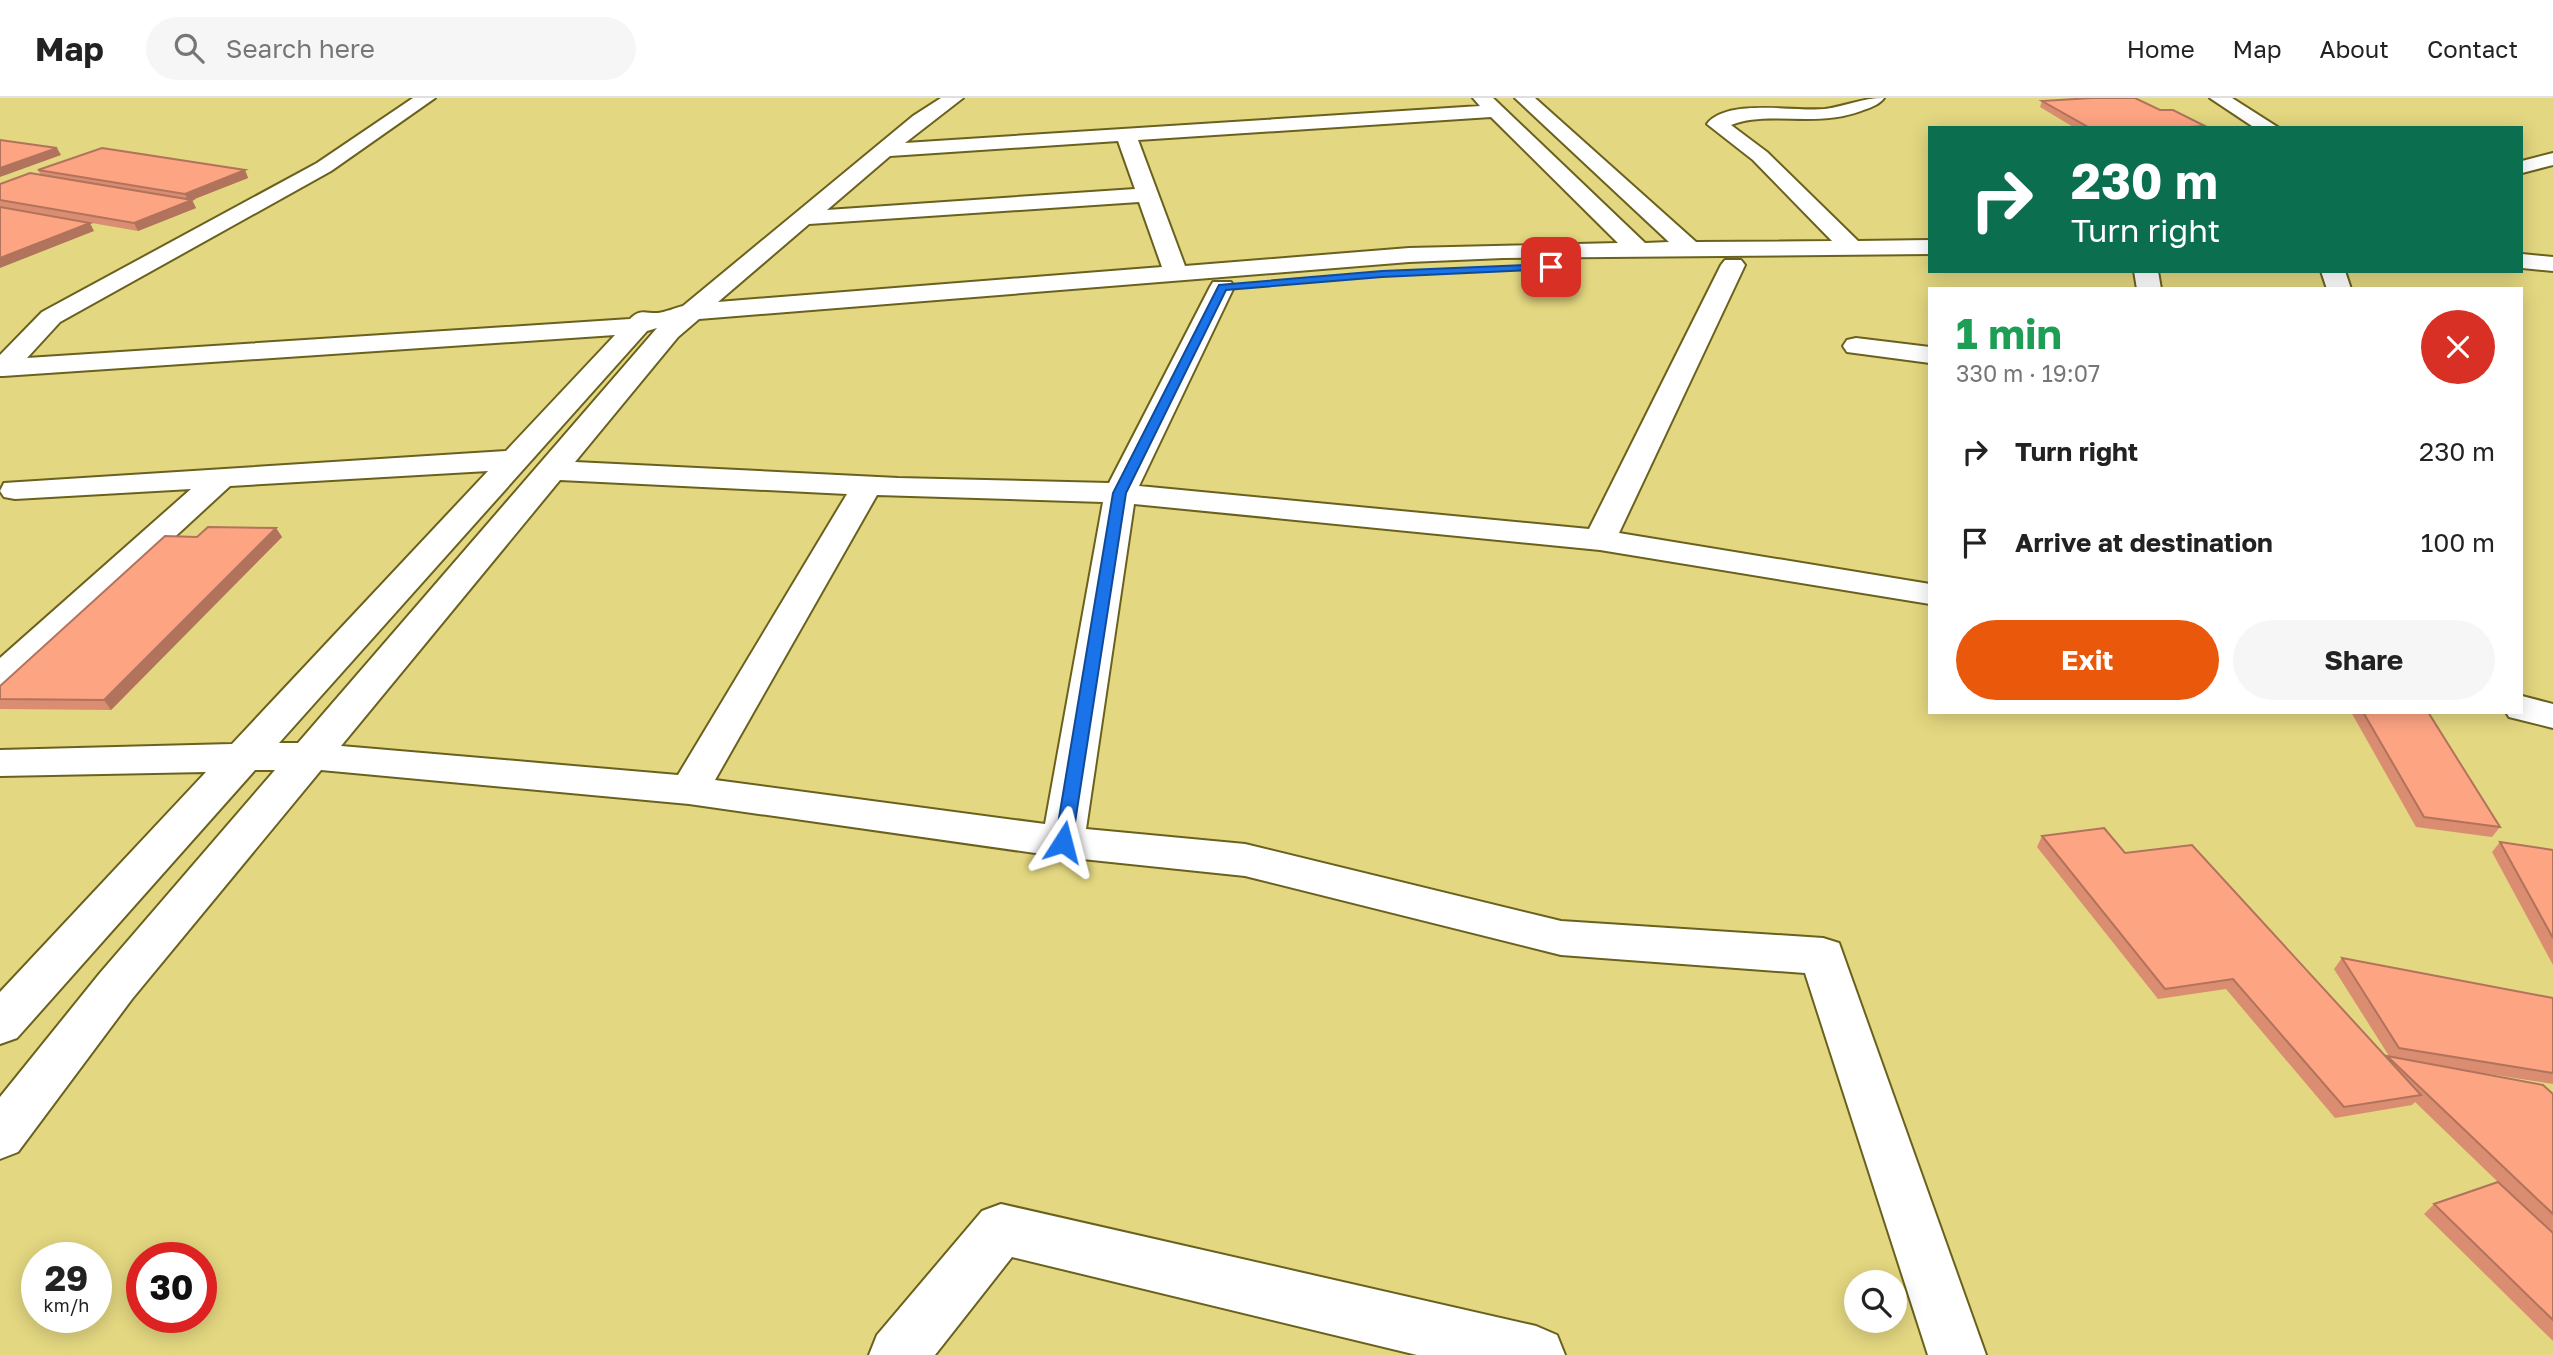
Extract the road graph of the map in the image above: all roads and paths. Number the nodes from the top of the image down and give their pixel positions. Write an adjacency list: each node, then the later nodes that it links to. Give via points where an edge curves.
1 (426, 98): 30 (street, via 324,167 51,317)
2 (929, 98): 27 (street, via 814,181)
3 (954, 98): 10 (street)
4 (1524, 98): 17 (street)
5 (1875, 98): 16 (street, via 1824,115 1750,114 1717,124 1760,156)
6 (2219, 98): 8 (street)
7 (1488, 104): 9 (street); 18 (street)
8 (2266, 126)
9 (1126, 134): 10 (street); 13 (street)
10 (885, 150): 14 (street)
11 (2553, 159): 12 (street)
12 (2523, 167)
13 (1148, 195): 14 (street); 25 (street)
14 (804, 218): 27 (street)
15 (1928, 247): 16 (street)
16 (1852, 248): 17 (street)
17 (1690, 249): 18 (street)
18 (1639, 250): 25 (street, via 1409,255)
19 (2523, 251): 20 (street)
20 (2553, 254)
21 (2523, 261): 23 (street)
22 (1928, 262): 24 (street)
23 (2553, 264)
24 (1732, 265): 26 (street, via 1525,267); 37 (street)
25 (1176, 274): 27 (street)
26 (1223, 287): 27 (street); 36 (street)
27 (666, 323): 30 (street); 31 (street); 32 (street)
28 (1856, 346): 29 (street)
29 (1928, 355)
30 (1, 368)
31 (513, 460): 33 (street); 42 (street)
32 (550, 470): 34 (street); 43 (street)
33 (221, 478): 35 (street); 39 (street)
34 (867, 485): 36 (street); 45 (street)
35 (15, 490)
36 (1120, 493): 37 (street); 46 (street)
37 (1600, 540): 38 (street)
38 (1928, 594)
39 (0, 678)
40 (2523, 708): 41 (street)
41 (2553, 716)
42 (246, 755): 43 (street); 44 (street); 47 (street)
43 (309, 756): 45 (street); 48 (street, via 116,986)
44 (0, 763)
45 (689, 790): 46 (street)
46 (1063, 842): 51 (street, via 1245,860 1561,938 1823,956)
47 (0, 1024)
48 (0, 1136)
49 (898, 1355): 50 (street, via 1001,1229)
50 (1536, 1355)
51 (1957, 1355)

